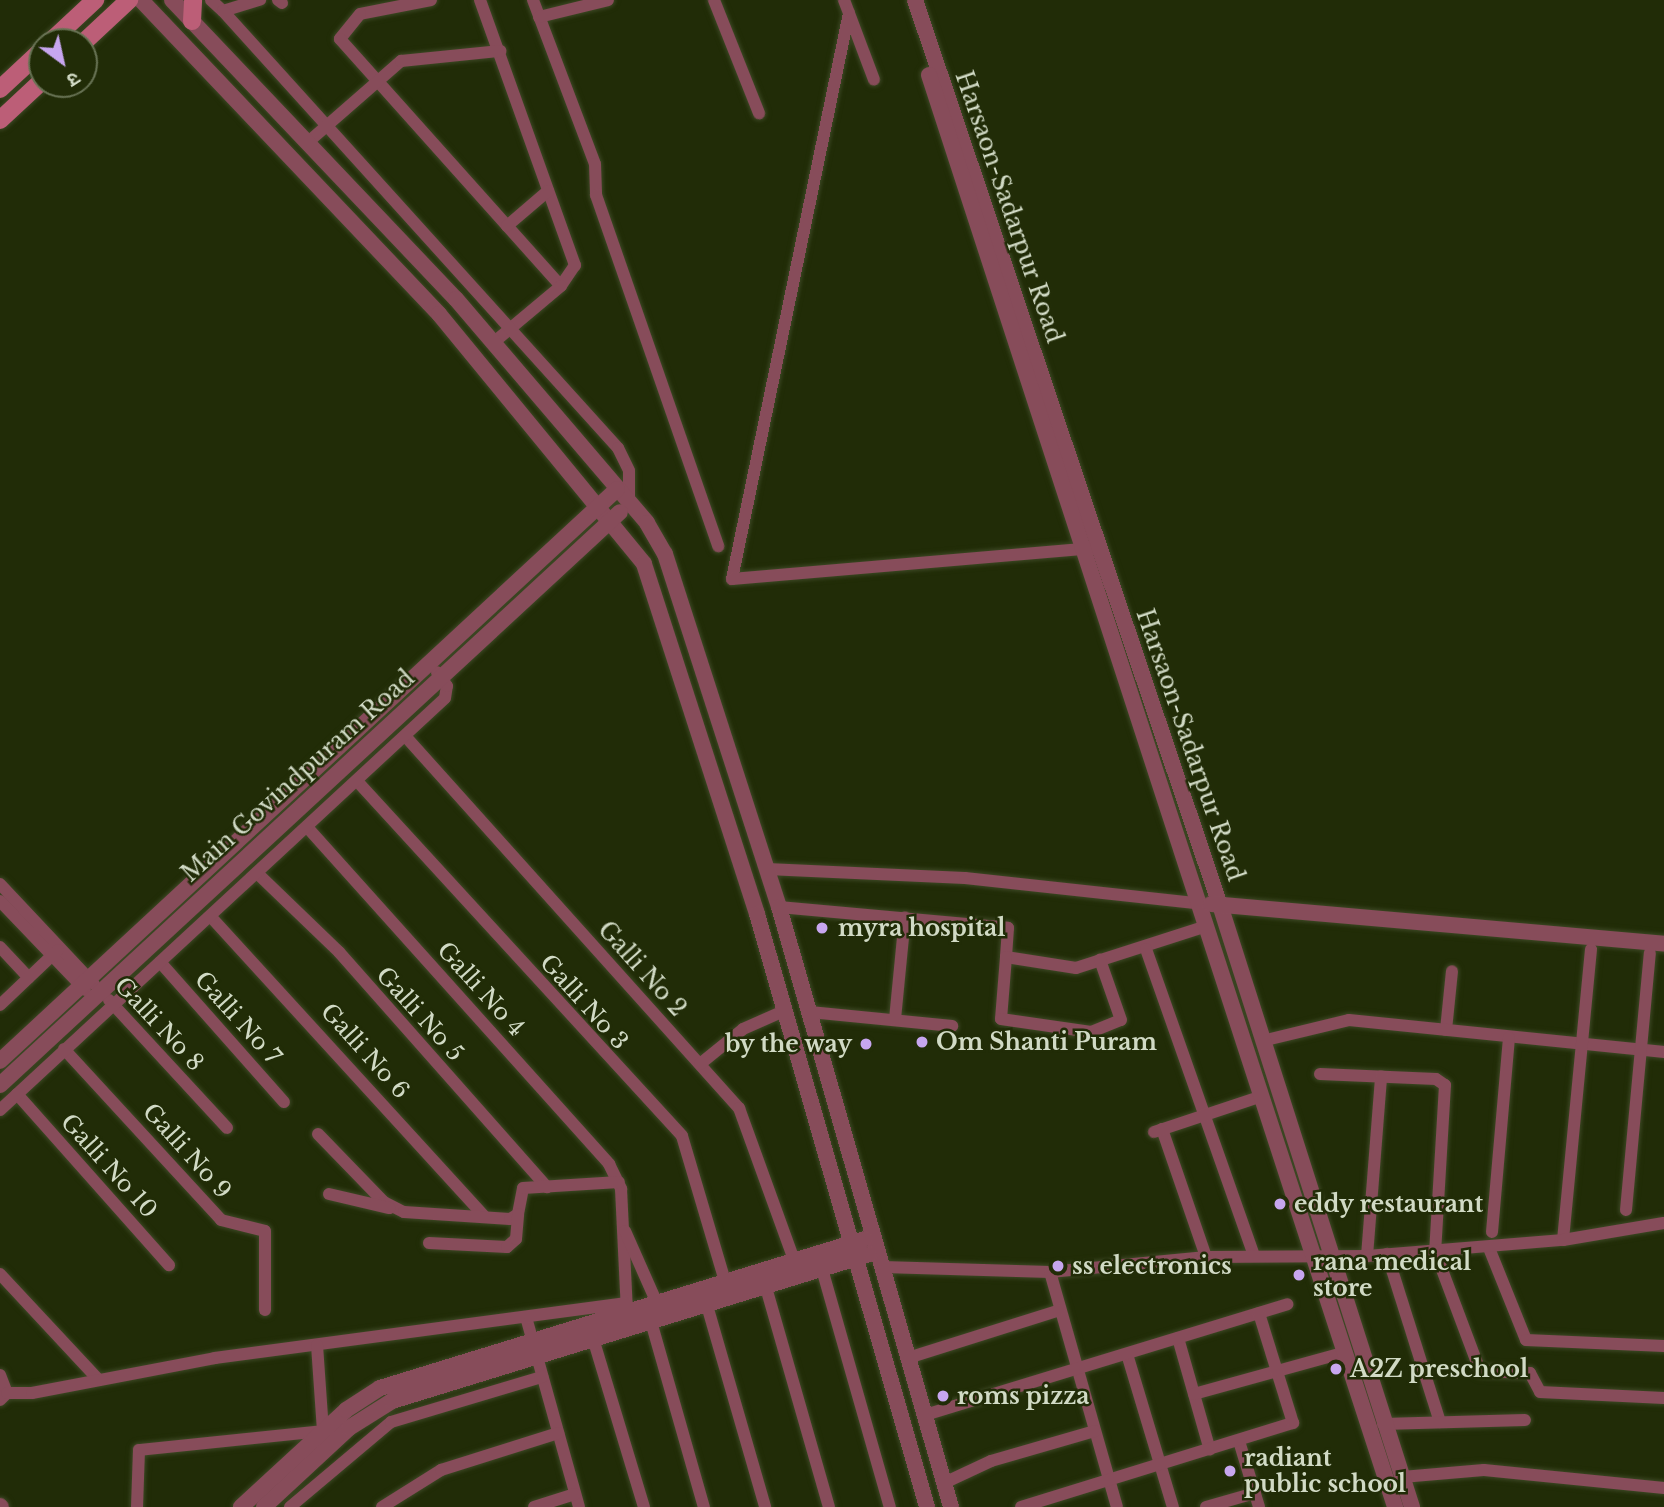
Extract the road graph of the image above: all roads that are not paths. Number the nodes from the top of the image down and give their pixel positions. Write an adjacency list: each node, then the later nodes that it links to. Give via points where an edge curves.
1 (95, 0): 20 (main road)
2 (129, 0): 21 (main road)
3 (141, 0): 39 (street, via 439,314)
4 (172, 0): 19 (street)
5 (193, 0): 19 (main road)
6 (211, 0): 16 (street)
7 (260, 0): 16 (street)
8 (431, 0): 24 (street, via 360,14 347,25 344,47)
9 (480, 0): 22 (street)
10 (533, 0): 18 (street)
11 (608, 0): 18 (street)
12 (714, 0): 28 (street)
13 (844, 0): 17 (street)
14 (904, 0): 42 (street, Harsaon-Sadarpur Road)
15 (915, 0): 43 (street, Harsaon-Sadarpur Road)
16 (223, 11): 30 (street)
17 (849, 13): 25 (street); 42 (street, via 733,579)
18 (539, 17): 41 (street, via 595,164 596,195)
19 (192, 21): 31 (street)
20 (65, 28)
21 (98, 29)
22 (500, 51): 24 (street, via 415,57); 32 (street)
23 (28, 63): 26 (main road)
24 (377, 80): 30 (street); 33 (street)
25 (874, 80)
26 (0, 89)
27 (28, 94): 29 (main road)
28 (759, 113)
29 (0, 120)
30 (326, 126): 31 (street); 35 (street)
31 (307, 143): 36 (street)
32 (548, 191): 33 (street); 34 (street, via 575,265)
33 (507, 226): 34 (street)
34 (561, 286): 35 (street)
35 (511, 328): 36 (street); 38 (street, via 618,448 629,471)
36 (493, 343): 37 (street)
37 (617, 489): 38 (street); 39 (street, Main Govindpuram Road)
38 (629, 503): 40 (street, Main Govindpuram Road); 49 (street, via 666,554)
39 (600, 504): 40 (street); 44 (street, Main Govindpuram Road)
40 (612, 519): 45 (street, Main Govindpuram Road); 72 (street, via 653,587)
41 (718, 547)
42 (1082, 547): 43 (street); 53 (street, Harsaon-Sadarpur Road)
43 (1100, 548): 54 (street, Harsaon-Sadarpur Road)
44 (429, 663): 45 (street); 69 (street, Main Govindpuram Road)
45 (441, 676): 46 (street, via 445,698); 69 (street, Main Govindpuram Road)
46 (406, 737): 47 (street); 84 (street, Galli No 2)
47 (357, 781): 48 (street); 122 (street, Galli No 3, via 682,1136)
48 (307, 827): 50 (street); 95 (street, Galli No 4)
49 (767, 869): 53 (street, via 965,877); 55 (street)
50 (257, 873): 56 (street); 96 (street, Galli No 5, via 339,952)
51 (0, 884): 63 (street)
52 (0, 901): 63 (street)
53 (1195, 903): 54 (street); 58 (street, Harsaon-Sadarpur Road)
54 (1220, 905): 62 (street); 78 (street, Harsaon-Sadarpur Road)
55 (779, 907): 57 (street); 73 (street)
56 (211, 917): 66 (street); 101 (street, Galli No 6)
57 (905, 917): 64 (street, via 1008,928); 74 (street)
58 (1204, 927): 60 (street); 89 (street, Harsaon-Sadarpur Road)
59 (0, 947): 68 (street)
60 (1146, 949): 65 (street); 92 (street)
61 (1591, 949): 79 (street)
62 (1657, 949): 81 (street)
63 (57, 951): 68 (street); 69 (street, Galli No 8)
64 (1006, 957): 65 (street, via 1076,968); 65 (street, via 1001,1018 1091,1032 1121,1020)
65 (1100, 961)
66 (160, 962): 70 (street); 90 (street, Galli No 7)
67 (1452, 971): 76 (street)
68 (29, 978): 71 (street)
69 (91, 989): 70 (street, Galli No 8); 83 (street, Main Govindpuram Road); 87 (street, Main Govindpuram Road)
70 (113, 1004): 80 (street); 93 (street, Galli No 8)
71 (0, 1005)
72 (786, 1010): 84 (street, via 743,1029); 109 (street)
73 (810, 1012): 74 (street); 107 (street)
74 (895, 1019): 75 (street)
75 (952, 1026)
76 (1446, 1030): 77 (street); 78 (street, via 1335,1020)
77 (1509, 1038): 79 (street); 104 (street)
78 (1262, 1041): 112 (street, Harsaon-Sadarpur Road)
79 (1581, 1045): 81 (street); 105 (street)
80 (64, 1049): 88 (street); 127 (street, Galli No 9, via 221,1220 267,1233)
81 (1641, 1050): 82 (street); 99 (street)
82 (1664, 1052)
83 (0, 1061)
84 (700, 1064): 116 (street, Galli No 2, via 739,1108)
85 (1320, 1074): 86 (street)
86 (1381, 1077): 110 (street, via 1445,1085); 114 (street)
87 (0, 1085)
88 (17, 1094): 91 (street); 118 (street, Galli No 10)
89 (1262, 1096): 92 (street); 112 (street, Harsaon-Sadarpur Road)
90 (284, 1102)
91 (0, 1110)
92 (1205, 1115): 113 (street); 115 (street, via 1158,1131)
93 (227, 1128)
94 (318, 1134): 98 (street)
95 (619, 1182): 96 (street); 103 (street)
96 (547, 1187): 100 (street, via 519,1191)
97 (329, 1194): 98 (street)
98 (396, 1209): 101 (street)
99 (1626, 1210)
100 (518, 1214): 101 (street); 106 (street, via 516,1239 507,1247)
101 (485, 1217)
102 (1664, 1223): 105 (street)
103 (622, 1225): 125 (street); 129 (street)
104 (1492, 1232)
105 (1563, 1240): 108 (street)
106 (429, 1243)
107 (876, 1244): 109 (street); 119 (street)
108 (1489, 1248): 110 (street); 137 (street, via 1526,1340)
109 (856, 1250): 117 (street); 177 (street)
110 (1435, 1251): 111 (street); 148 (street, via 1480,1371 1530,1373 1541,1392)
111 (1387, 1254): 114 (street); 151 (street)
112 (1320, 1255): 113 (street); 114 (street); 139 (street, Harsaon-Sadarpur Road); 152 (street, Harsaon-Sadarpur Road)
113 (1254, 1256): 115 (street)
114 (1367, 1256)
115 (1206, 1257): 120 (street)
116 (794, 1260): 117 (street); 122 (street)
117 (820, 1261): 123 (street); 176 (street)
118 (169, 1265)
119 (883, 1267): 120 (street); 140 (street)
120 (1049, 1272): 128 (street)
121 (0, 1274): 145 (street)
122 (725, 1281): 124 (street)
123 (765, 1284): 124 (street); 175 (street)
124 (704, 1295): 125 (street); 132 (street); 174 (street)
125 (656, 1301): 129 (street)
126 (1287, 1304): 130 (street)
127 (265, 1310)
128 (1060, 1310): 140 (street); 141 (street)
129 (627, 1313): 131 (street); 132 (street); 133 (street); 136 (street)
130 (1259, 1313): 134 (street); 142 (street)
131 (526, 1317): 135 (street); 136 (street)
132 (650, 1318): 173 (street)
133 (592, 1335): 136 (street); 172 (street)
134 (1178, 1338): 138 (street); 146 (street)
135 (317, 1345): 145 (street); 153 (street)
136 (534, 1345): 144 (street); 153 (street, via 380,1388); 167 (street, via 381,1406)
137 (1664, 1346)
138 (1127, 1353): 141 (street); 158 (street)
139 (1343, 1353): 142 (street); 184 (street, Harsaon-Sadarpur Road)
140 (908, 1358): 149 (street)
141 (1077, 1369): 149 (street); 154 (street)
142 (1278, 1371): 146 (street); 156 (street, via 1294,1421)
143 (0, 1375): 147 (street)
144 (542, 1377): 155 (street); 168 (street, via 391,1422)
145 (99, 1380): 147 (street)
146 (1194, 1394): 157 (street)
147 (4, 1396)
148 (1664, 1398)
149 (925, 1415): 161 (street)
150 (1525, 1420): 151 (street)
151 (1440, 1422): 152 (street)
152 (1383, 1424): 159 (street, Harsaon-Sadarpur Road)
153 (323, 1431): 165 (street, via 139,1450); 166 (street)
154 (1095, 1431): 160 (street); 161 (street, via 991,1461)
155 (558, 1433): 164 (street); 169 (street, via 441,1470)
156 (1239, 1441): 157 (street); 163 (street)
157 (1210, 1450): 158 (street)
158 (1161, 1466): 160 (street); 181 (street)
159 (1402, 1477): 162 (street, via 1485,1471); 185 (street, Harsaon-Sadarpur Road)
160 (1110, 1482): 179 (street); 180 (street)
161 (944, 1483): 178 (street)
162 (1664, 1488)
163 (1255, 1493): 182 (street); 183 (street)
164 (575, 1494): 170 (street); 171 (street)
165 (137, 1507)
166 (241, 1507)
167 (264, 1507)
168 (290, 1507)
169 (383, 1507)
170 (534, 1507)
171 (579, 1507)
172 (644, 1507)
173 (704, 1507)
174 (765, 1507)
175 (829, 1507)
176 (890, 1507)
177 (927, 1507)
178 (951, 1507)
179 (1021, 1507)
180 (1117, 1507)
181 (1173, 1507)
182 (1206, 1507)
183 (1259, 1507)
184 (1395, 1507)
185 (1412, 1507)

